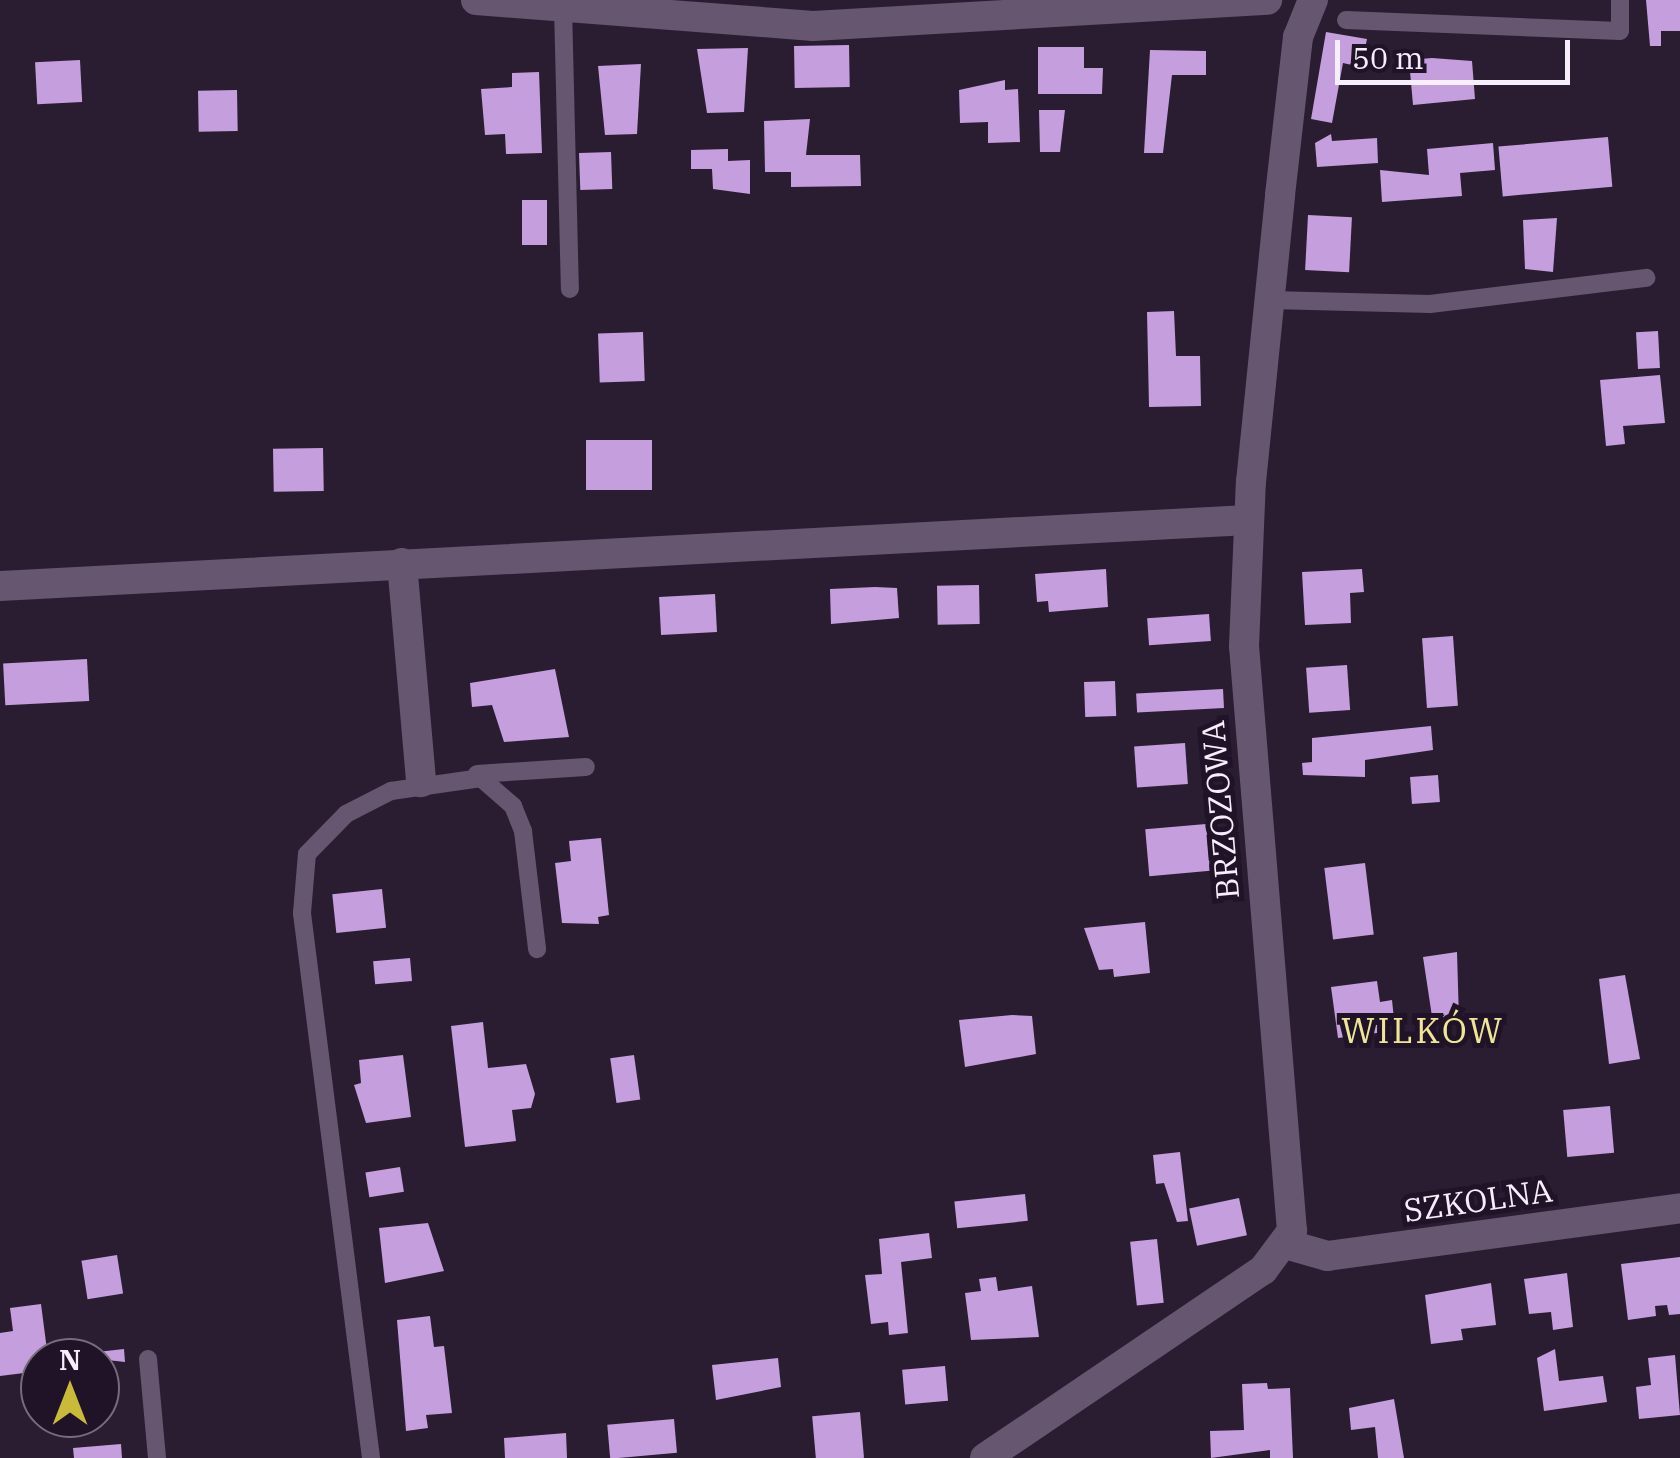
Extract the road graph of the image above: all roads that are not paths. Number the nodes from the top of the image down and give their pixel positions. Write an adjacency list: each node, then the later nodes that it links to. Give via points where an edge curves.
1 (476, 0): 6 (street)
2 (1267, 0): 6 (street, via 813,26)
3 (1313, 0): 11 (street, BRZOZOWA, via 1294,60)
4 (1380, 0): 8 (lane)
5 (1620, 0): 8 (lane, via 1620,31)
6 (563, 7): 10 (lane)
7 (1346, 20): 8 (lane)
8 (1379, 22)
9 (1646, 278): 11 (lane, via 1430,304)
10 (570, 289)
11 (1270, 300): 12 (street, BRZOZOWA)
12 (1248, 520): 13 (street); 20 (street, BRZOZOWA, via 1245,702 1292,1199)
13 (402, 562): 14 (street); 17 (street)
14 (0, 586)
15 (586, 767): 16 (lane)
16 (461, 774): 17 (lane); 18 (lane, via 498,786 512,806)
17 (420, 782): 23 (lane, via 346,814 307,854 304,878)
18 (537, 949)
19 (1680, 1208): 20 (street, SZKOLNA, via 1327,1256)
20 (1289, 1245): 24 (street)
21 (148, 1359): 22 (lane)
22 (157, 1458)
23 (371, 1458)
24 (984, 1458)

